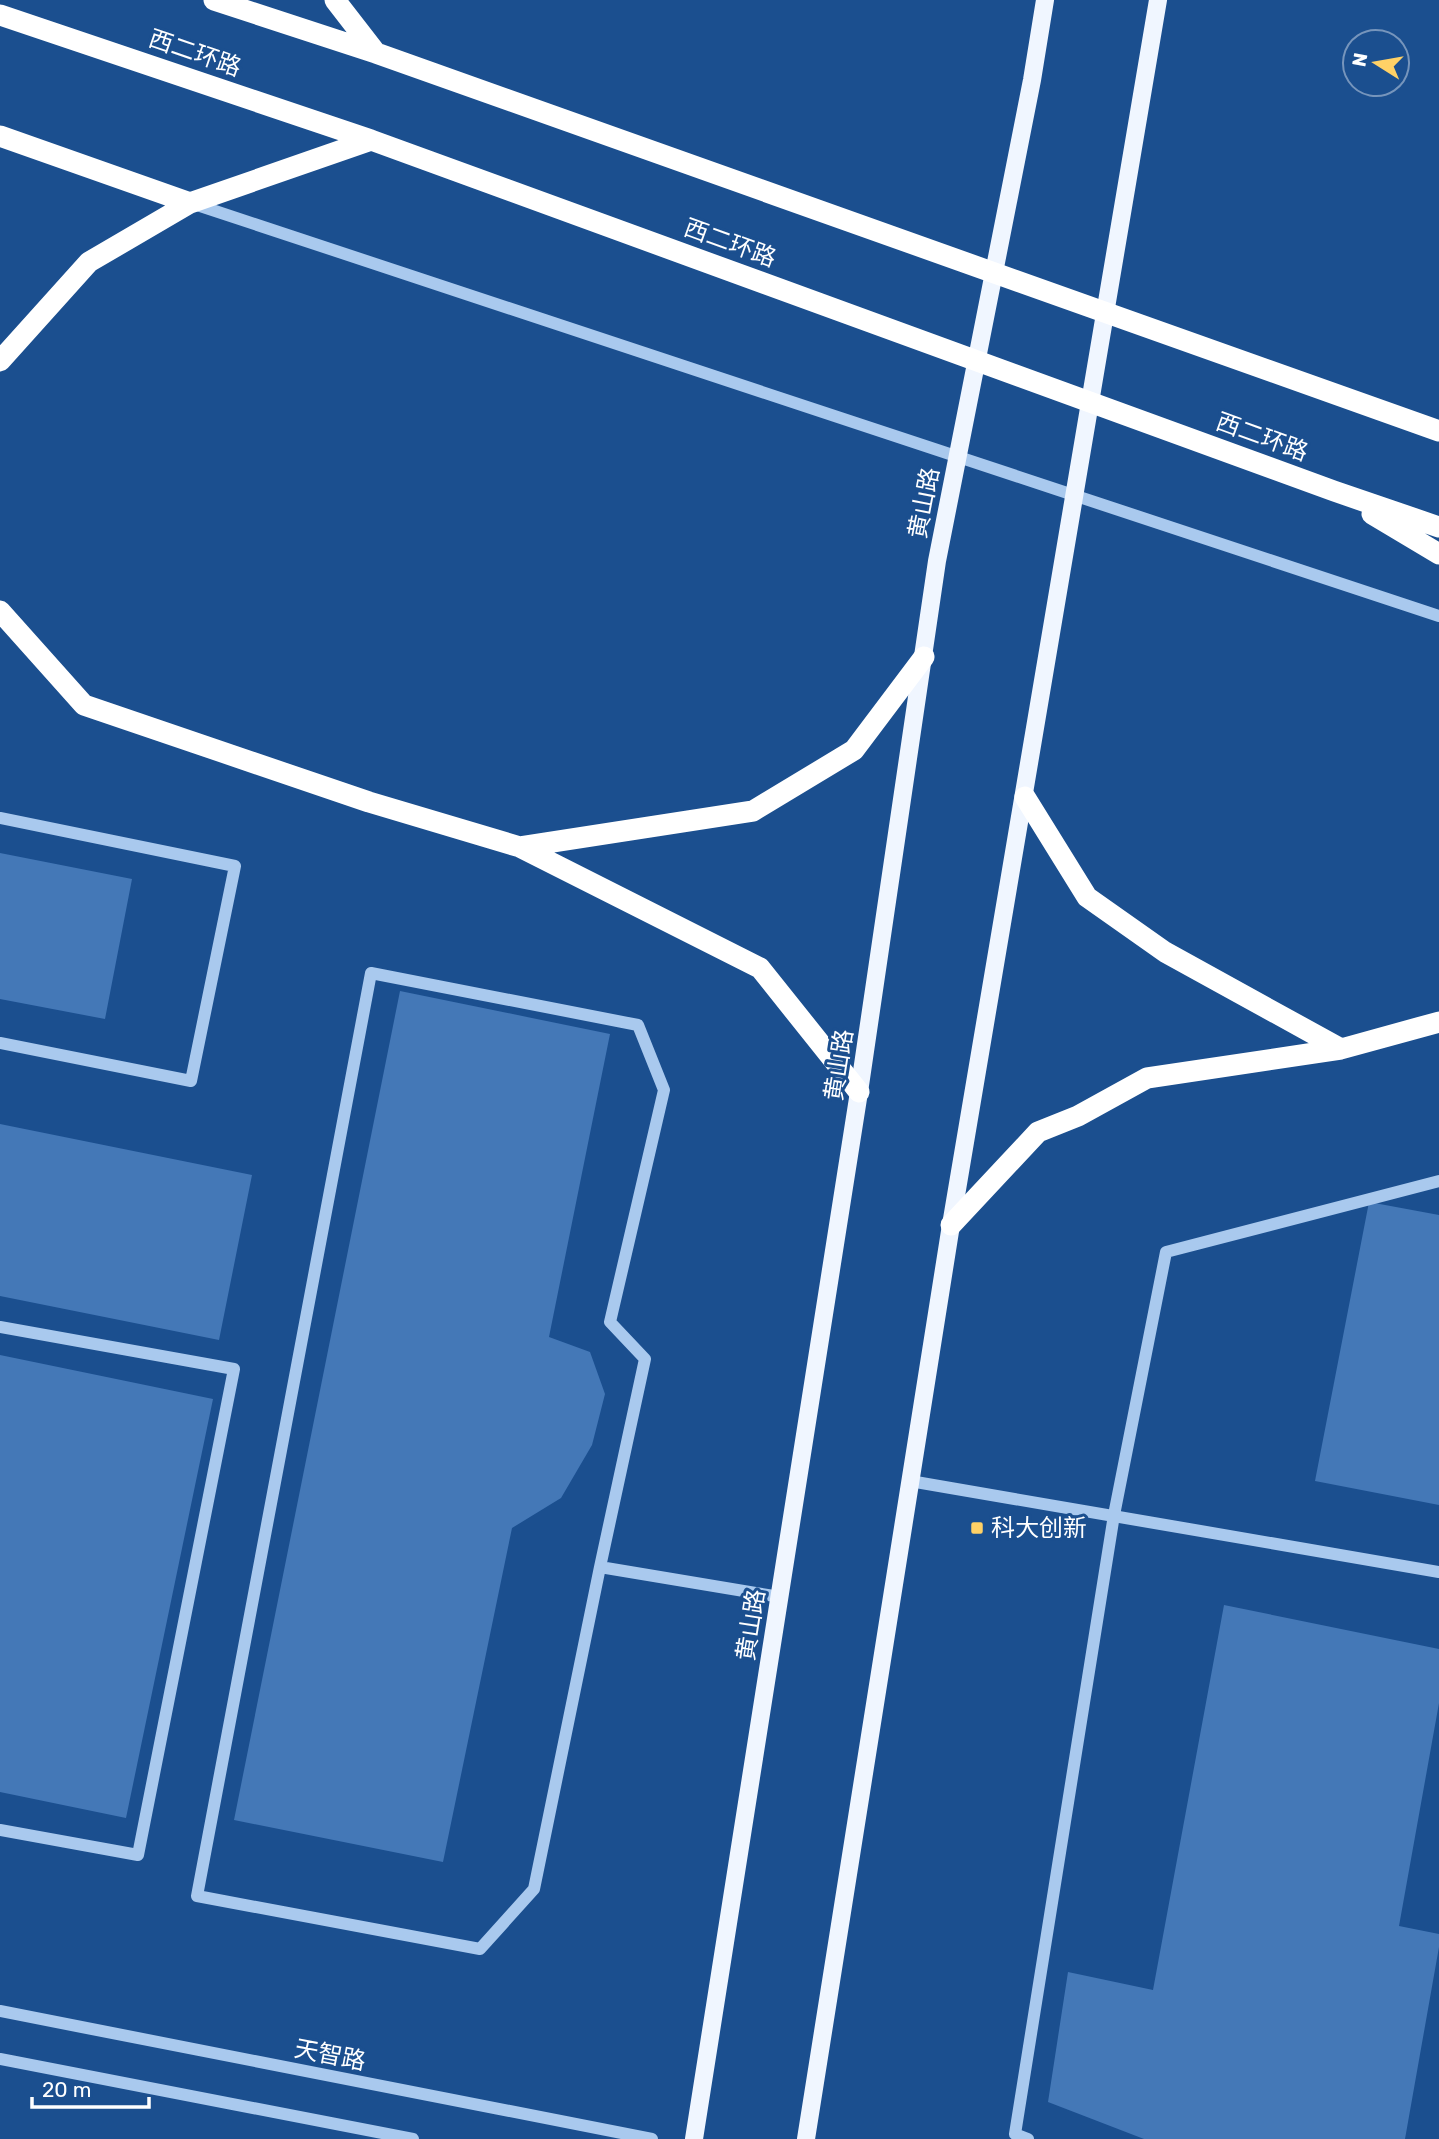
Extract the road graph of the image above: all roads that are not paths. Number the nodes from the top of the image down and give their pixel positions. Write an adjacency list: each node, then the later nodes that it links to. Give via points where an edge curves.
1 (214, 0): 6 (highway)
2 (335, 0): 6 (highway)
3 (1045, 0): 17 (main road, 黄山路, via 937,561)
4 (1158, 0): 18 (main road)
5 (0, 15): 8 (highway, 西二环路)
6 (376, 54): 11 (highway)
7 (0, 136): 9 (highway)
8 (371, 140): 9 (highway); 12 (highway, 西二环路)
9 (190, 203): 10 (highway, via 89,262); 16 (street)
10 (0, 361)
11 (1439, 431)
12 (1334, 491): 13 (highway, 西二环路); 14 (highway)
13 (1439, 527)
14 (1439, 554)
15 (0, 611): 20 (highway, via 84,705)
16 (1439, 616)
17 (924, 657): 20 (highway, via 854,750 753,811); 24 (main road, 黄山路)
18 (1025, 797): 23 (highway, via 1087,897 1165,952); 26 (main road)
19 (0, 818): 22 (street, via 235,866 191,1081)
20 (520, 848): 24 (highway, via 760,968)
21 (1439, 1022): 23 (highway)
22 (0, 1043)
23 (1341, 1049): 26 (highway, via 1147,1078 1038,1132)
24 (859, 1092): 32 (main road, 黄山路)
25 (1439, 1181): 29 (street, via 1166,1252)
26 (951, 1225): 28 (main road)
27 (0, 1327): 33 (street, via 234,1368 138,1855)
28 (911, 1481): 29 (street); 39 (main road)
29 (1114, 1515): 31 (street); 40 (street, via 1015,2134)
30 (600, 1567): 30 (street, via 534,1889 480,1949 197,1896 371,973 638,1025 664,1090 610,1322 645,1359); 32 (street)
31 (1439, 1572)
32 (780, 1597): 38 (main road, 黄山路)
33 (0, 1830)
34 (0, 2011): 37 (street, 天智路)
35 (0, 2060): 36 (street)
36 (413, 2139)
37 (652, 2139)
38 (694, 2139)
39 (806, 2139)
40 (1028, 2139)

